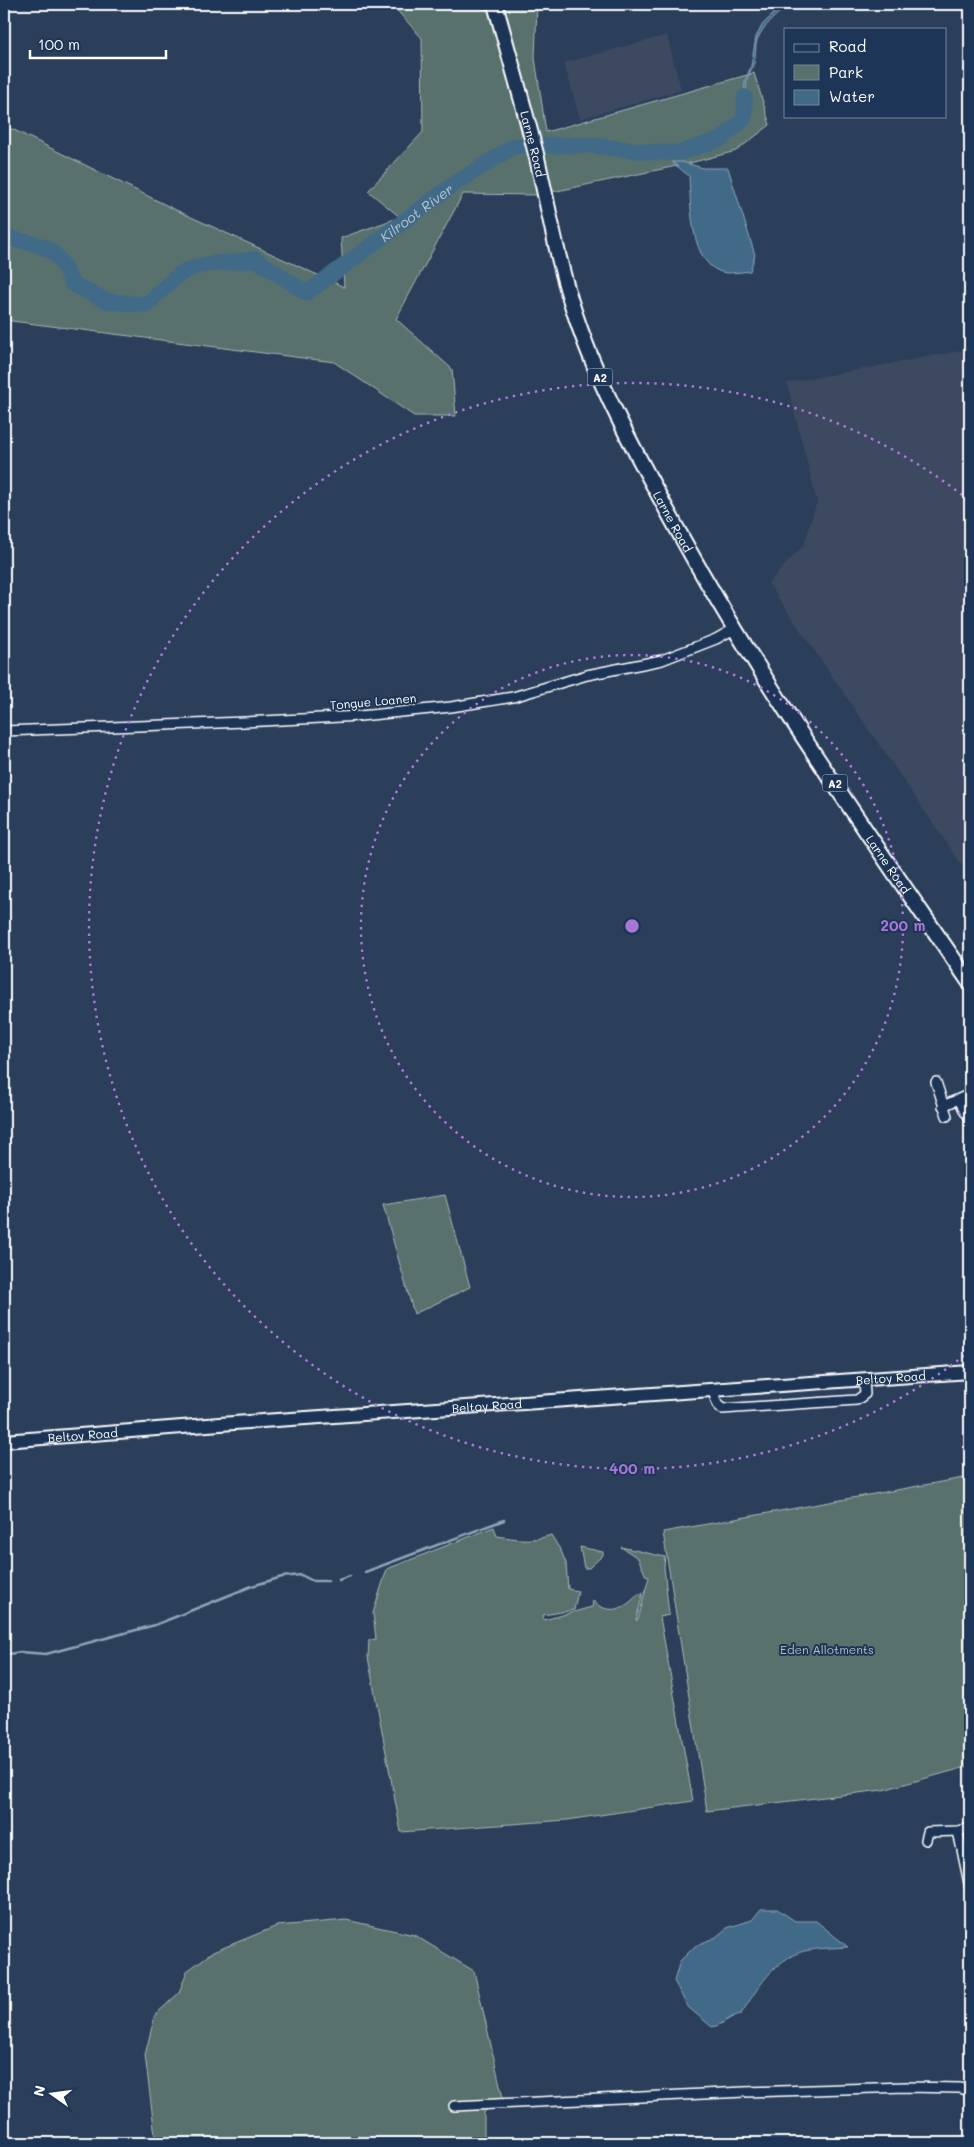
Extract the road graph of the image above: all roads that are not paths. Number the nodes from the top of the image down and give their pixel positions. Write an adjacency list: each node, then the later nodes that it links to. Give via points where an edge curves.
1 (495, 4): 2 (main road, Larne Road / A2, via 573,306 599,375 638,458)
2 (734, 629): 3 (street, Tongue Loanen, via 662,660 587,675 513,697 451,707 274,721); 4 (main road, Larne Road / A2)
3 (4, 731)
4 (970, 983)
5 (936, 1082): 8 (street)
6 (970, 1094): 7 (street)
7 (959, 1100): 8 (street); 10 (street)
8 (943, 1106): 9 (street)
9 (947, 1116)
10 (970, 1118)
11 (970, 1372): 12 (main road, Beltoy Road)
12 (864, 1380): 13 (main road, Beltoy Road); 13 (street, via 865,1394 857,1400 722,1409)
13 (713, 1391): 14 (main road, Beltoy Road)
14 (4, 1441)
15 (970, 1828): 16 (street)
16 (958, 1831): 17 (street); 18 (street)
17 (927, 1832)
18 (970, 1888)
19 (970, 2091): 20 (street, via 896,2087)
20 (454, 2106)

